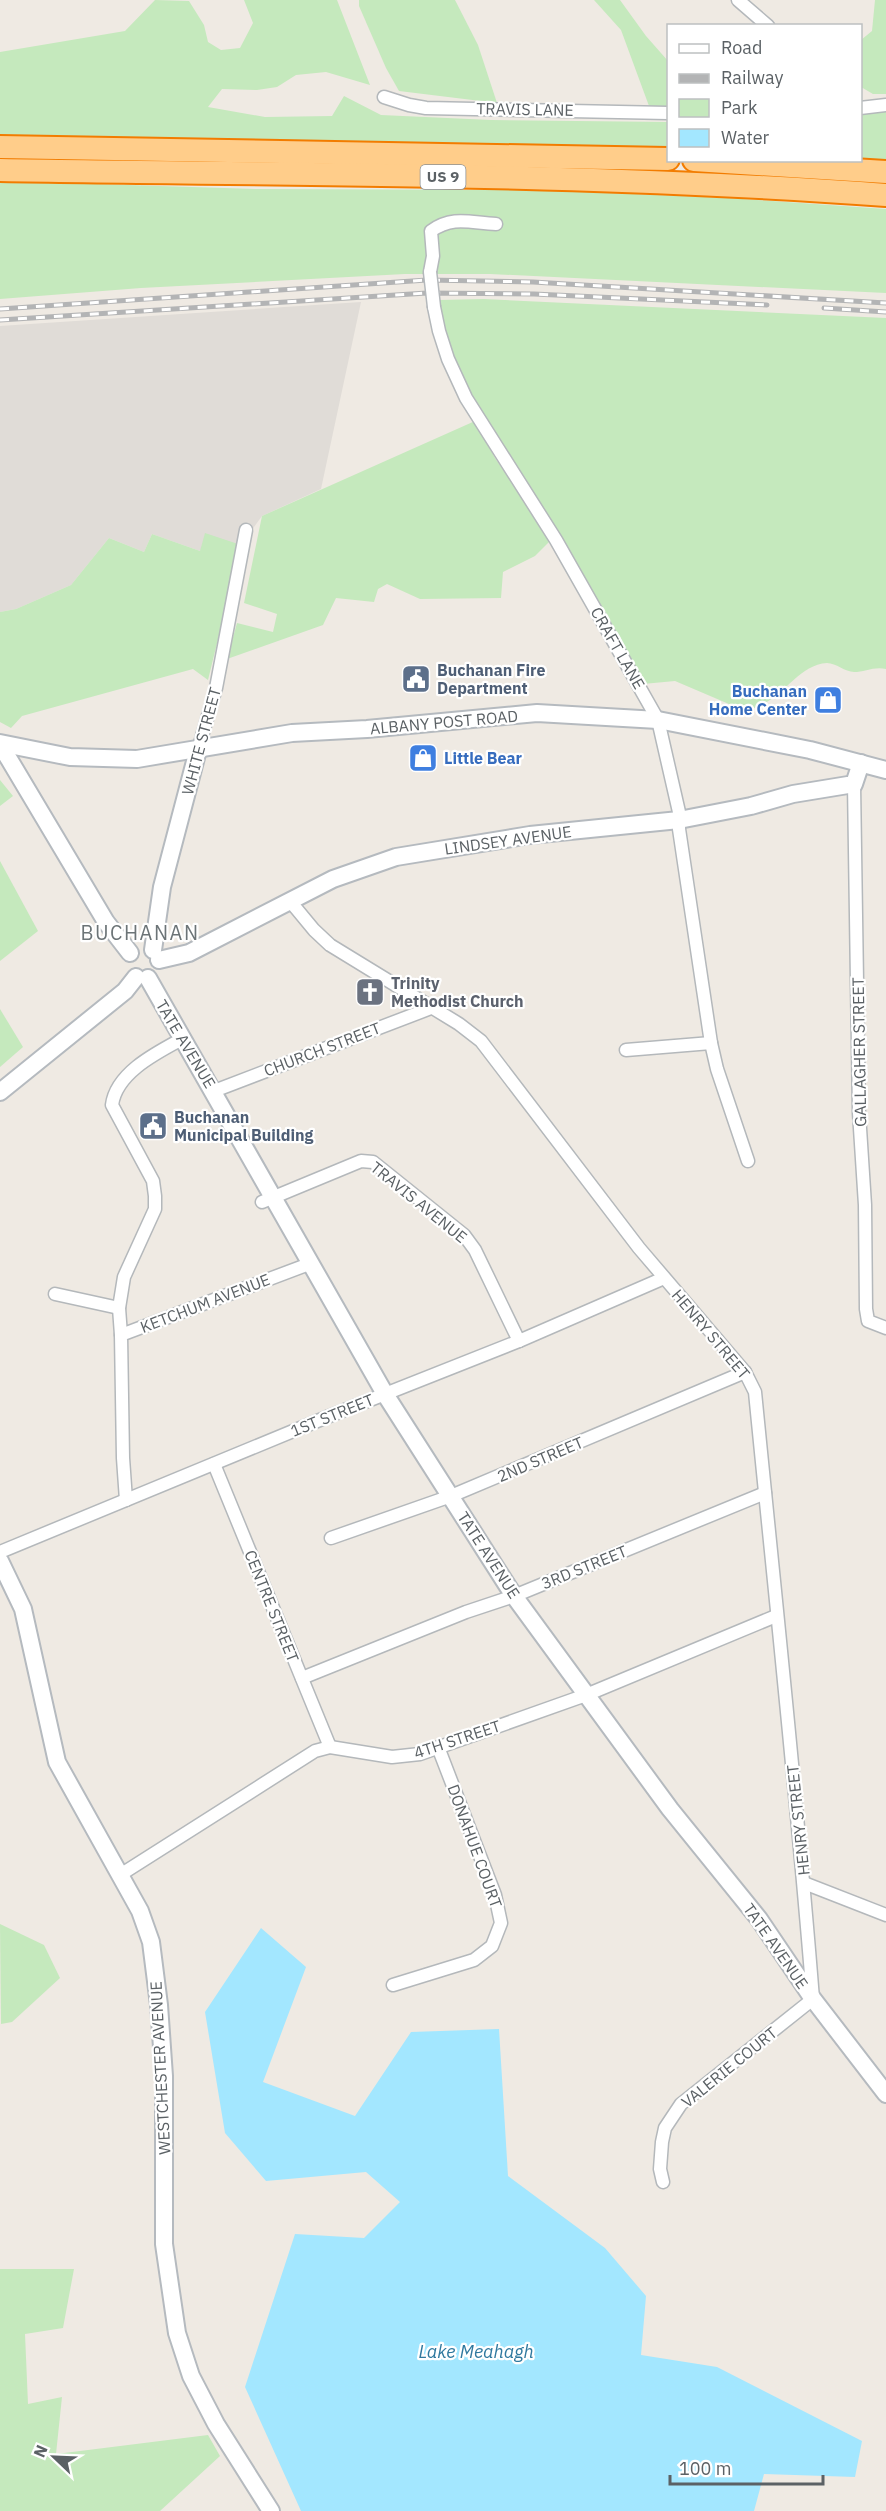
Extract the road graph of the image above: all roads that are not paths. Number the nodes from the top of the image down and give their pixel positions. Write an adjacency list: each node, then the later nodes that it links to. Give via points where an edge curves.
1 (738, 0): 2 (street)
2 (766, 24)
3 (384, 97): 6 (street, TRAVIS LANE, via 426,108)
4 (886, 105): 5 (street)
5 (862, 108)
6 (667, 113)
7 (0, 147): 8 (highway, US 9)
8 (667, 159)
9 (729, 162): 11 (highway)
10 (0, 170): 12 (highway, US 9, via 596,180)
11 (886, 171)
12 (886, 195)
13 (496, 224): 15 (street, CRAFT LANE, bridge, via 454,220 430,231 434,307 448,359 465,398 556,540)
14 (246, 530): 17 (street, WHITE STREET, via 216,688)
15 (658, 720): 17 (street, ALBANY POST ROAD, via 537,713 292,733); 18 (street, ALBANY POST ROAD); 21 (street, CRAFT LANE)
16 (0, 744): 17 (street, ALBANY POST ROAD, via 103,759 149,758); 23 (street, via 106,922)
17 (198, 750): 24 (street, WHITE STREET, via 162,886)
18 (861, 763): 19 (street, ALBANY POST ROAD); 20 (street)
19 (886, 770)
20 (854, 784): 21 (street, LINDSEY AVENUE); 38 (street, GALLAGHER STREET, via 859,1113 868,1319)
21 (679, 820): 22 (street, LINDSEY AVENUE, via 530,835 396,858 333,879); 28 (street, CRAFT LANE)
22 (290, 901): 24 (street, LINDSEY AVENUE, via 189,953); 26 (street, HENRY STREET, via 330,945)
23 (130, 953): 24 (street, via 141,946); 25 (street, via 127,967)
24 (156, 955): 25 (street, via 157,971)
25 (142, 978): 27 (street, TATE AVENUE); 31 (street)
26 (430, 1008): 30 (street, CHURCH STREET); 35 (street, HENRY STREET, via 481,1041)
27 (182, 1039): 30 (street, TATE AVENUE); 37 (street, via 133,1071 113,1095 112,1105 153,1181 155,1196 155,1209 124,1277)
28 (711, 1044): 29 (street); 32 (street, CRAFT LANE)
29 (626, 1050)
30 (214, 1091): 33 (street, TATE AVENUE)
31 (0, 1092)
32 (748, 1161)
33 (268, 1199): 34 (street, TATE AVENUE); 40 (street, TRAVIS AVENUE, via 323,1175 367,1160 373,1162 464,1235)
34 (309, 1264): 39 (street, KETCHUM AVENUE); 42 (street, TATE AVENUE)
35 (664, 1278): 40 (street, 1ST STREET); 41 (street, HENRY STREET)
36 (56, 1294): 37 (street)
37 (119, 1308): 39 (street)
38 (886, 1328)
39 (121, 1335): 46 (street, KETCHUM AVENUE)
40 (519, 1341): 42 (street, 1ST STREET)
41 (745, 1372): 44 (street, HENRY STREET, via 755,1392); 45 (street, 2ND STREET)
42 (385, 1394): 43 (street, 1ST STREET); 45 (street, TATE AVENUE)
43 (214, 1464): 46 (street, 1ST STREET); 52 (street, CENTRE STREET)
44 (765, 1493): 50 (street, 3RD STREET); 51 (street, HENRY STREET)
45 (452, 1497): 47 (street, 2ND STREET); 50 (street, TATE AVENUE)
46 (126, 1500): 48 (street, 1ST STREET)
47 (332, 1538)
48 (0, 1552)
49 (0, 1561): 56 (street, WESTCHESTER AVENUE, via 23,1609 57,1762)
50 (514, 1596): 52 (street, 3RD STREET); 53 (street, TATE AVENUE)
51 (776, 1616): 53 (street, 4TH STREET); 57 (street, HENRY STREET)
52 (302, 1678): 54 (street, CENTRE STREET)
53 (585, 1695): 55 (street, 4TH STREET); 60 (street, TATE AVENUE, via 759,1919)
54 (330, 1747): 55 (street, 4TH STREET, via 392,1757 420,1754); 56 (street, via 315,1750)
55 (438, 1747): 59 (street, DONAHUE COURT, via 495,1895 501,1923 492,1946 474,1960)
56 (120, 1875): 63 (street, WESTCHESTER AVENUE, via 140,1911 151,1942 159,2005 164,2076 164,2244 177,2333 191,2376)
57 (804, 1883): 58 (street); 60 (street, HENRY STREET)
58 (886, 1915)
59 (393, 1985)
60 (813, 1999): 61 (street, TATE AVENUE); 62 (street, VALERIE COURT, via 681,2104 665,2128 660,2169)
61 (886, 2094)
62 (663, 2182)
63 (265, 2509)

